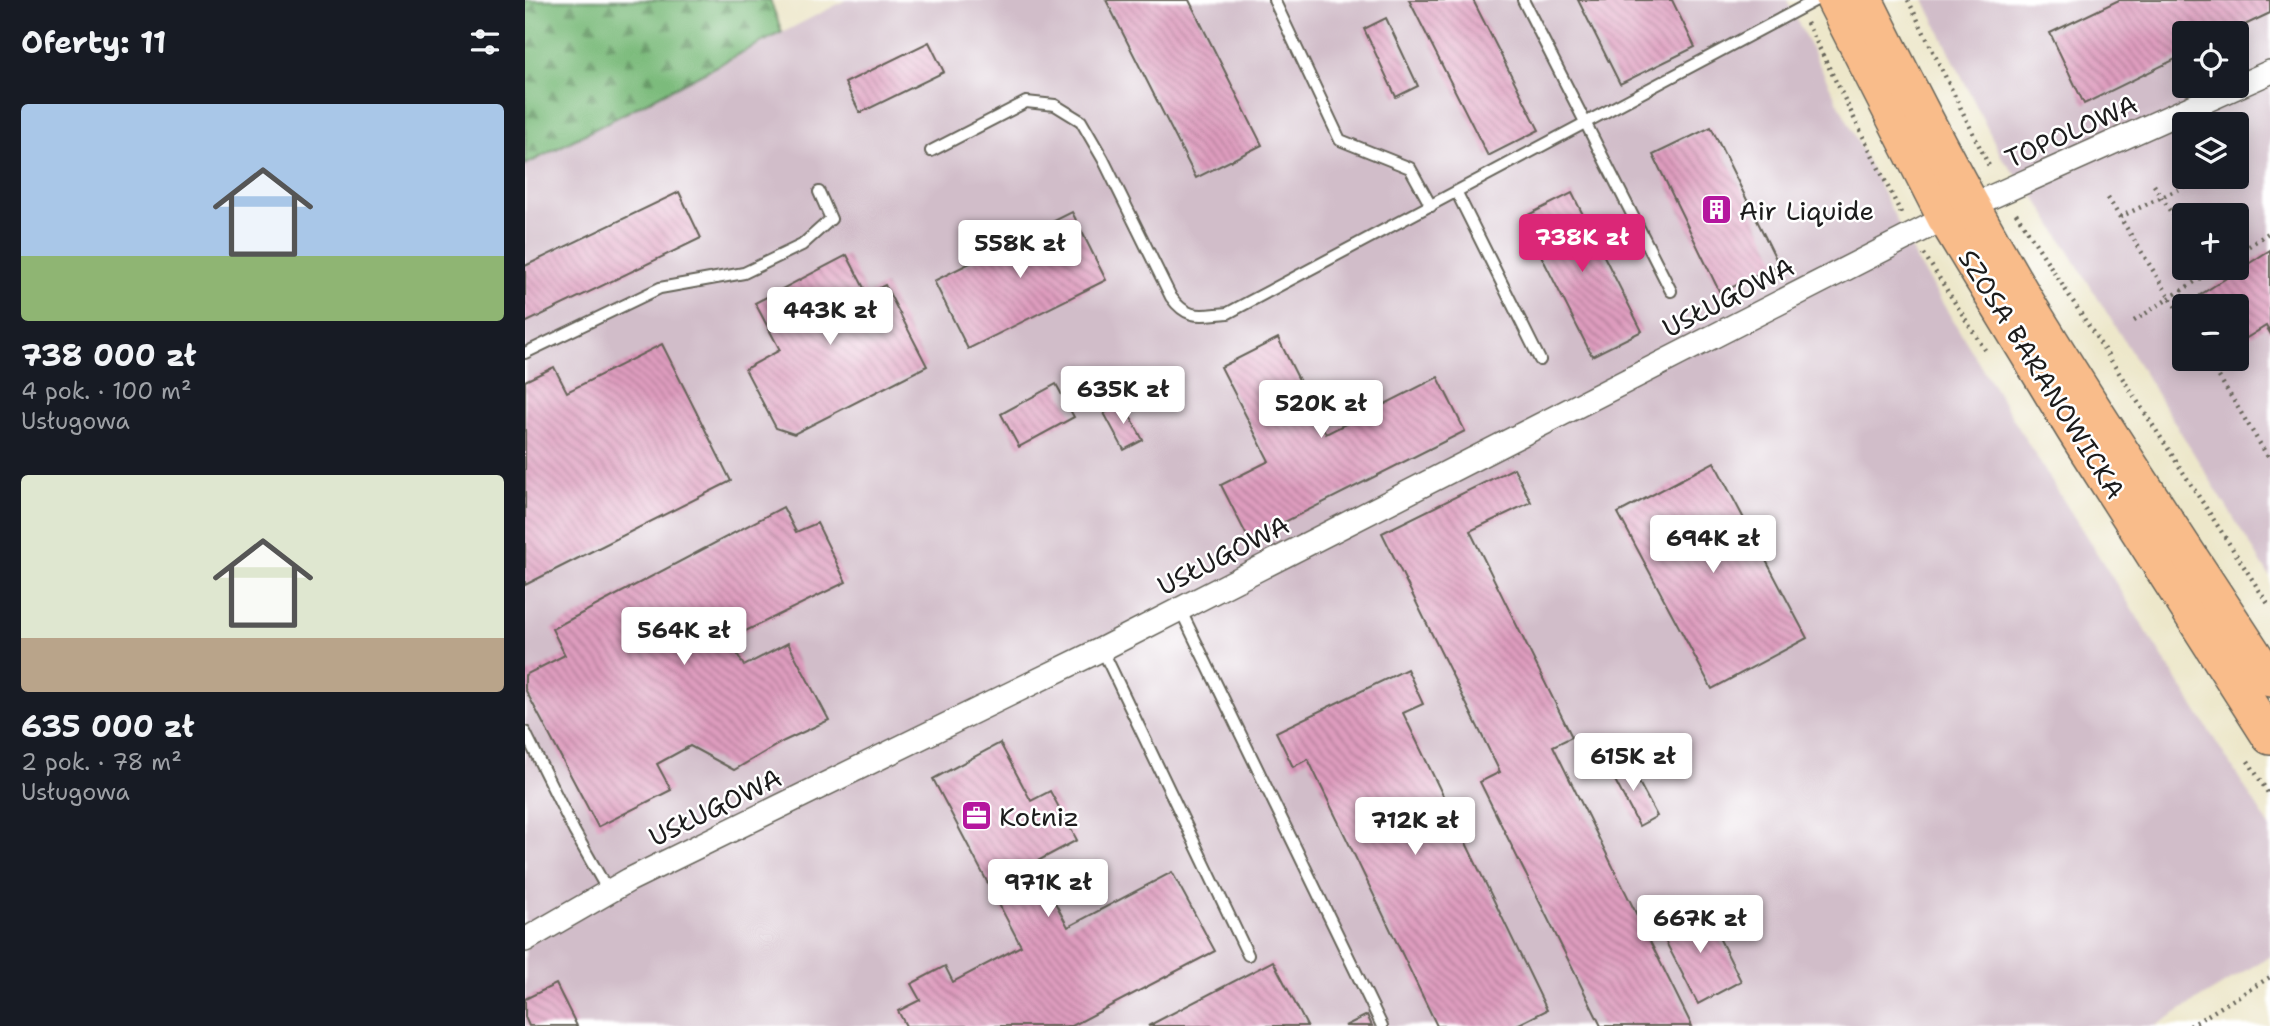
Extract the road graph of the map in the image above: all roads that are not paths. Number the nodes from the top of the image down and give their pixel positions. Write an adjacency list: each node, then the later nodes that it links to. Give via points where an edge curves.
1 (1274, 0): 11 (lane, via 1340,140 1410,168)
2 (1523, 0): 7 (lane)
3 (1816, 0): 7 (lane)
4 (1834, 0): 12 (main road, SZOSA BARANOWICKA, via 1865,62)
5 (1865, 0): 12 (main road, SZOSA BARANOWICKA, via 1908,88)
6 (2270, 72): 12 (street, TOPOLOWA)
7 (1586, 123): 10 (lane); 13 (lane)
8 (931, 151): 11 (lane, via 1026,102 1055,105 1081,121 1171,297 1181,310 1196,315 1228,313)
9 (819, 192): 14 (lane, via 831,219 802,246 744,274 660,288)
10 (1457, 193): 11 (lane); 15 (lane)
11 (1431, 206)
12 (1957, 212): 16 (main road, SZOSA BARANOWICKA, via 2074,430); 16 (main road, SZOSA BARANOWICKA, via 2074,401 2118,446); 17 (street, USŁUGOWA)
13 (1671, 291)
14 (525, 353)
15 (1540, 360)
16 (2158, 533): 19 (main road, SZOSA BARANOWICKA); 20 (main road, SZOSA BARANOWICKA)
17 (1180, 609): 18 (street, USŁUGOWA); 25 (lane)
18 (1102, 649): 22 (street, USŁUGOWA); 24 (lane)
19 (2270, 679)
20 (2265, 726)
21 (525, 732): 22 (lane)
22 (608, 891): 23 (street, USŁUGOWA)
23 (525, 940)
24 (1248, 955)
25 (1382, 1026)

